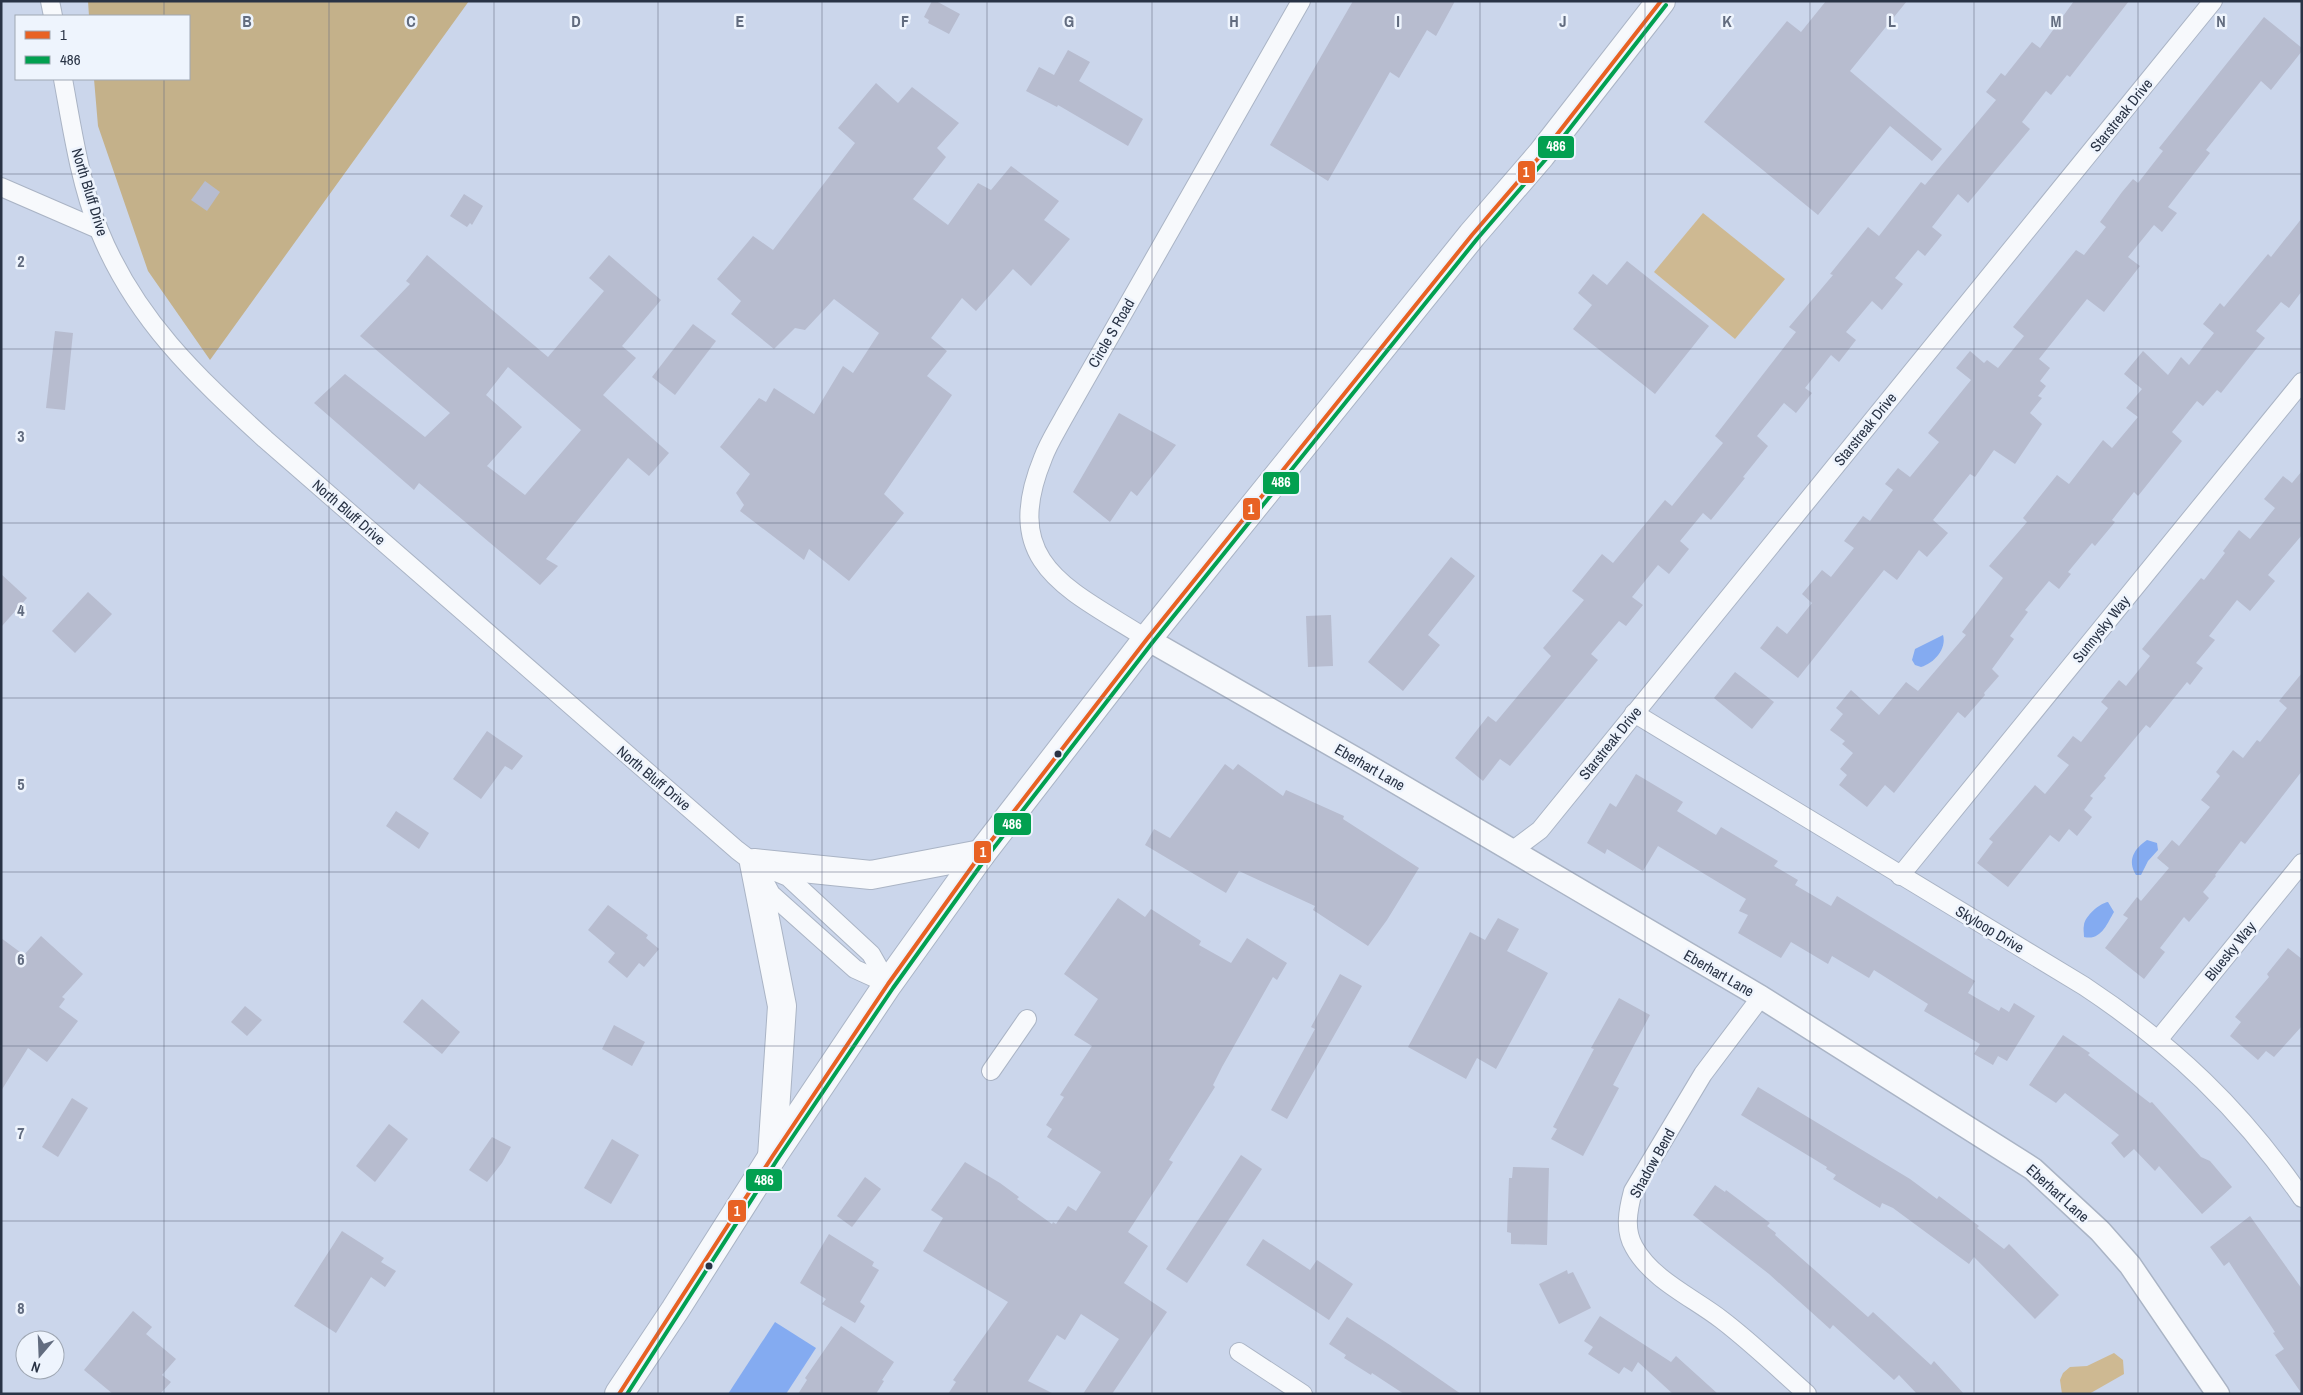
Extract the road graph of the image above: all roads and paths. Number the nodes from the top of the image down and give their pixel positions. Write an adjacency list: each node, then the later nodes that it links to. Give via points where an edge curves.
1 (50, 1): 5 (street)
2 (1301, 1): 10 (street, Circle S Road, via 1064,417 1042,458 1031,495 1028,519 1032,544 1041,561 1066,586)
3 (1661, 1): 10 (main road, via 1541,154)
4 (2213, 1): 11 (street, Starstreak Drive)
5 (53, 15)
6 (63, 80): 8 (street, North Bluff Drive, via 77,156)
7 (1, 187): 8 (street)
8 (98, 229): 14 (street, North Bluff Drive, via 126,286 159,334 212,390 605,737)
9 (2302, 382): 16 (street, Sunnysky Way)
10 (1147, 639): 12 (street, Eberhart Lane); 13 (main road)
11 (1634, 713): 12 (street, Starstreak Drive, via 1540,830); 16 (street, Skyloop Drive)
12 (1512, 851): 18 (street, Eberhart Lane)
13 (982, 854): 14 (main road, via 871,875); 17 (main road)
14 (754, 863): 17 (street, North Bluff Drive, via 770,894 855,968); 17 (street, North Bluff Drive, via 788,877 871,954); 22 (main road, via 782,1006)
15 (2302, 863): 20 (street, Bluesky Way)
16 (1900, 876): 20 (street, Skyloop Drive, via 2084,986)
17 (888, 984): 22 (main road)
18 (1761, 997): 27 (street, Shadow Bend, via 1703,1074 1633,1191 1628,1206 1627,1228 1634,1247 1660,1276 1745,1339); 28 (street, Eberhart Lane, via 2039,1174 2100,1231 2130,1265)
19 (1027, 1019): 21 (street)
20 (2158, 1040): 23 (street, Skyloop Drive, via 2222,1097 2253,1131)
21 (991, 1071)
22 (772, 1157): 25 (main road)
23 (2302, 1198)
24 (1238, 1352): 26 (street)
25 (619, 1394)
26 (1303, 1394)
27 (1806, 1394)
28 (2218, 1394)

